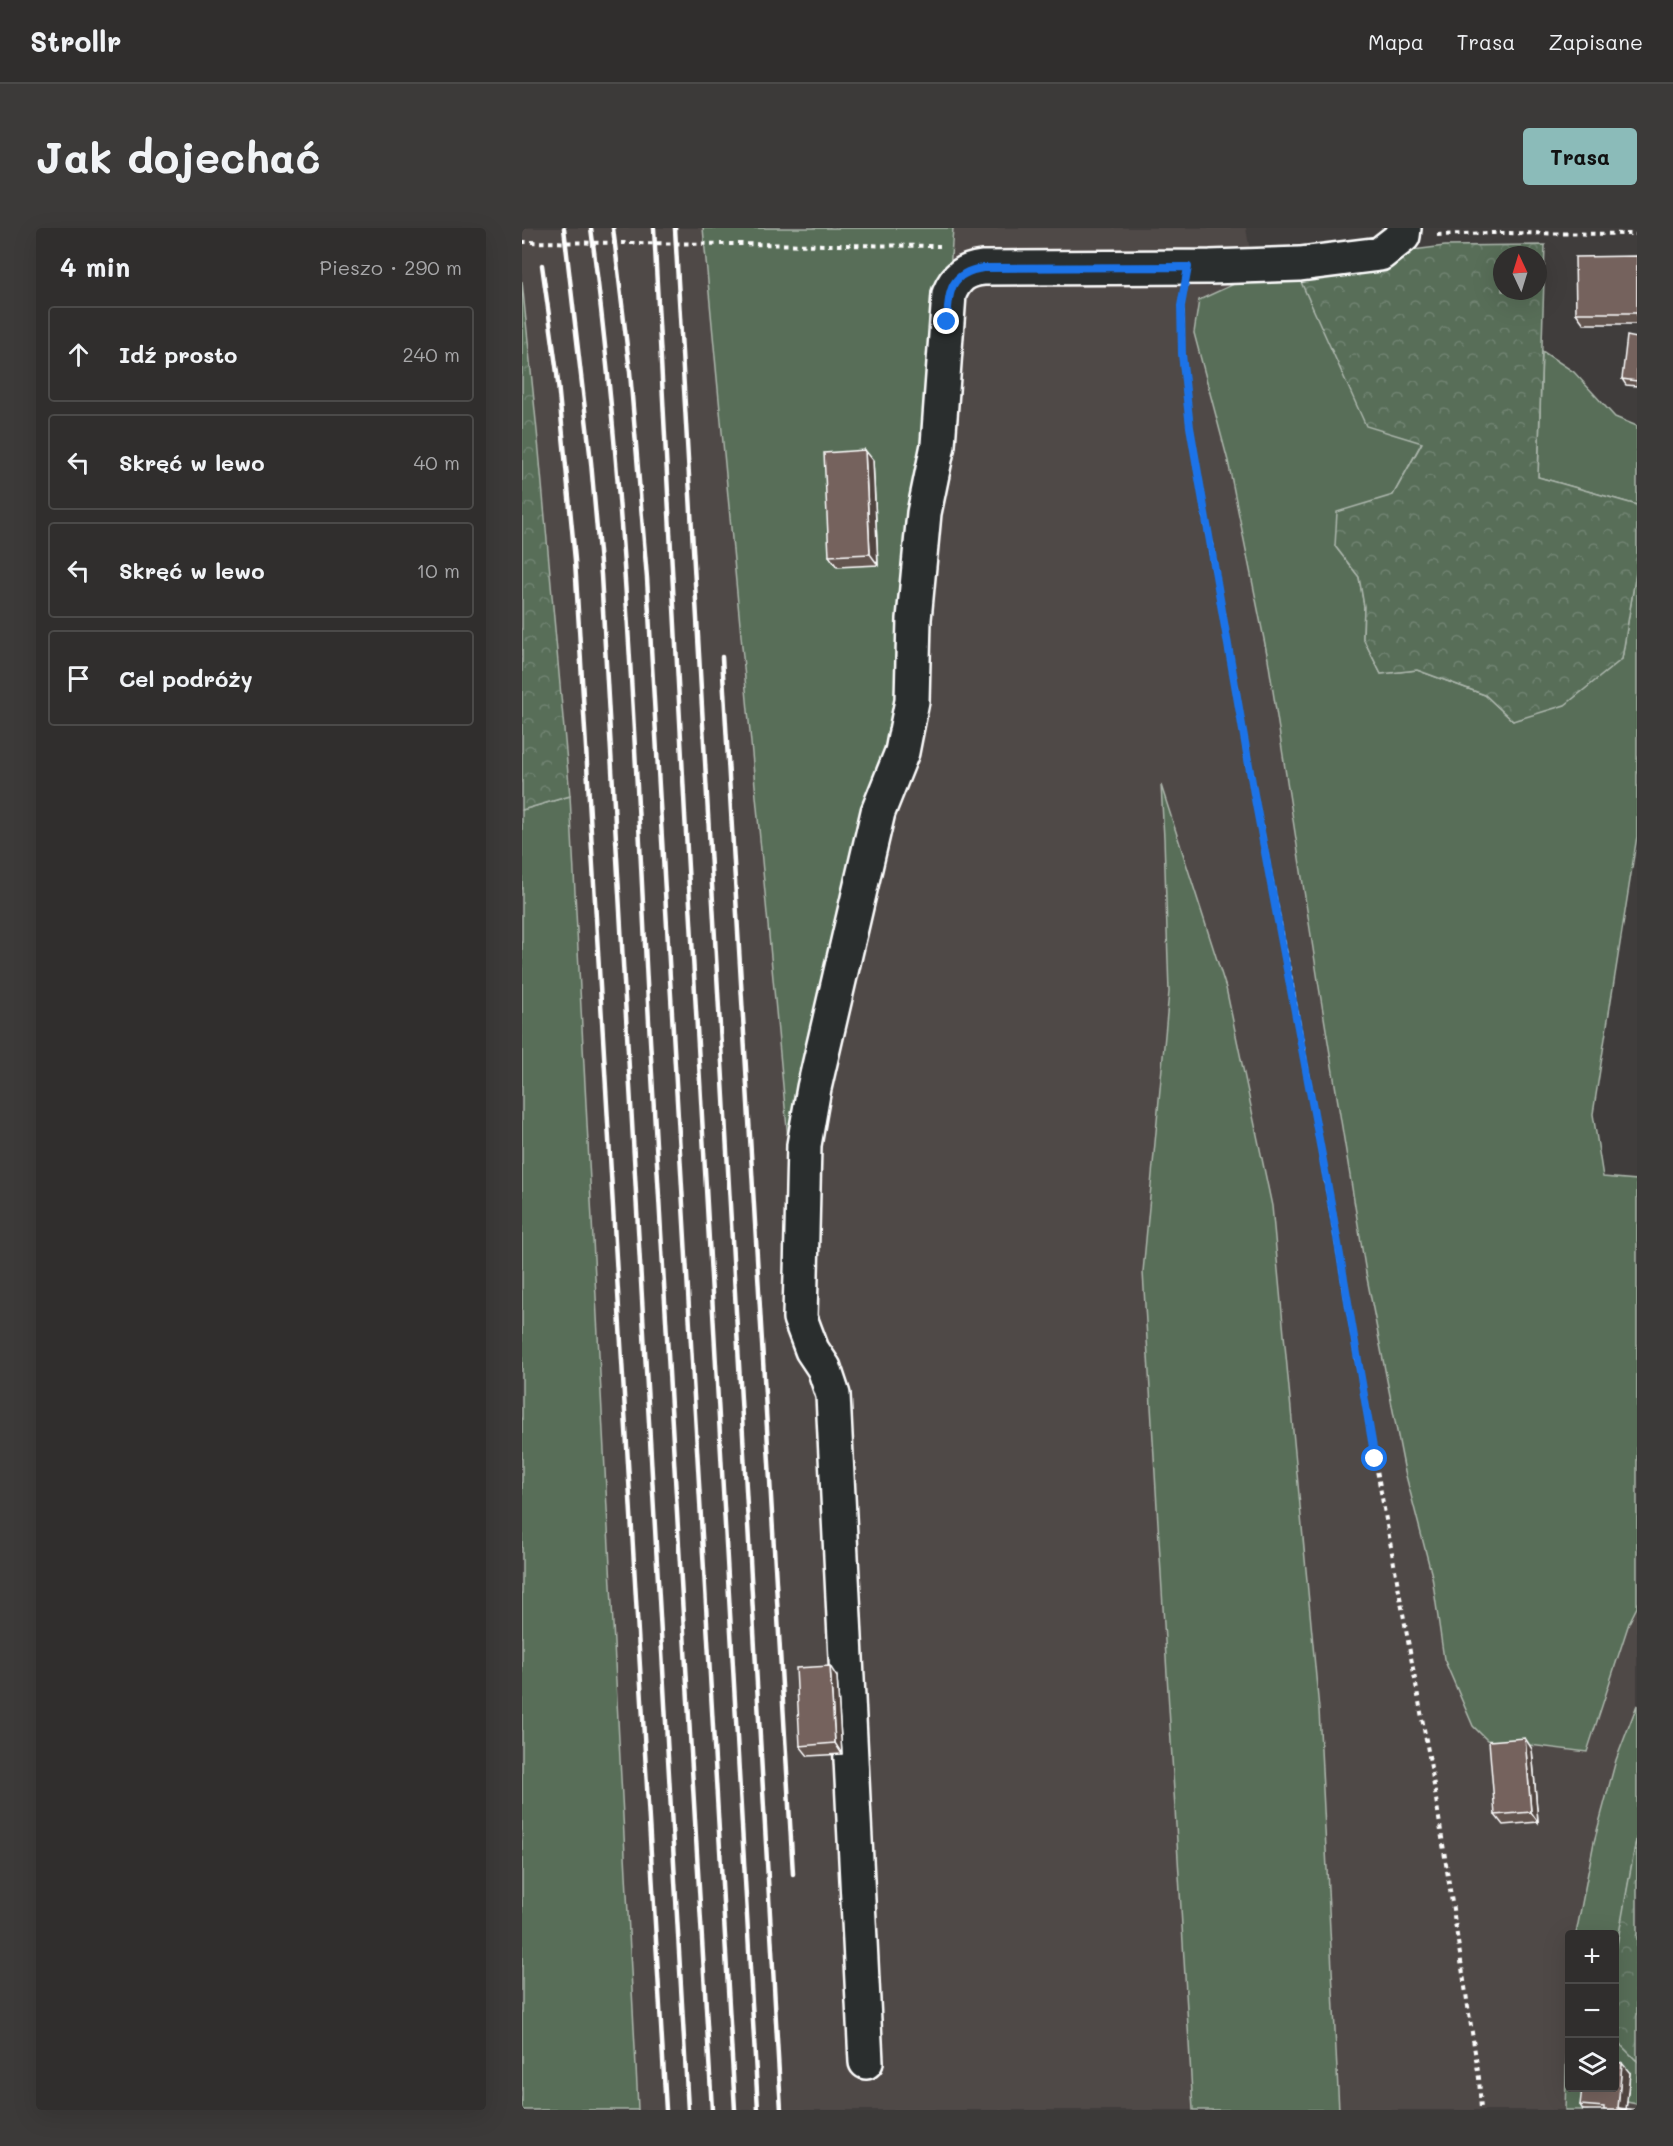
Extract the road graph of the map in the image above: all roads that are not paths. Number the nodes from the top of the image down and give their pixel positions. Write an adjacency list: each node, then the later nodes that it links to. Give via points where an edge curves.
1 (1404, 228): 2 (lane, via 1403,236 1380,254 1300,264 983,268 969,270 954,281 949,294 938,445 924,513 915,609 912,701 902,752 878,812 804,1146 800,1318 833,1395)
2 (866, 2062)

